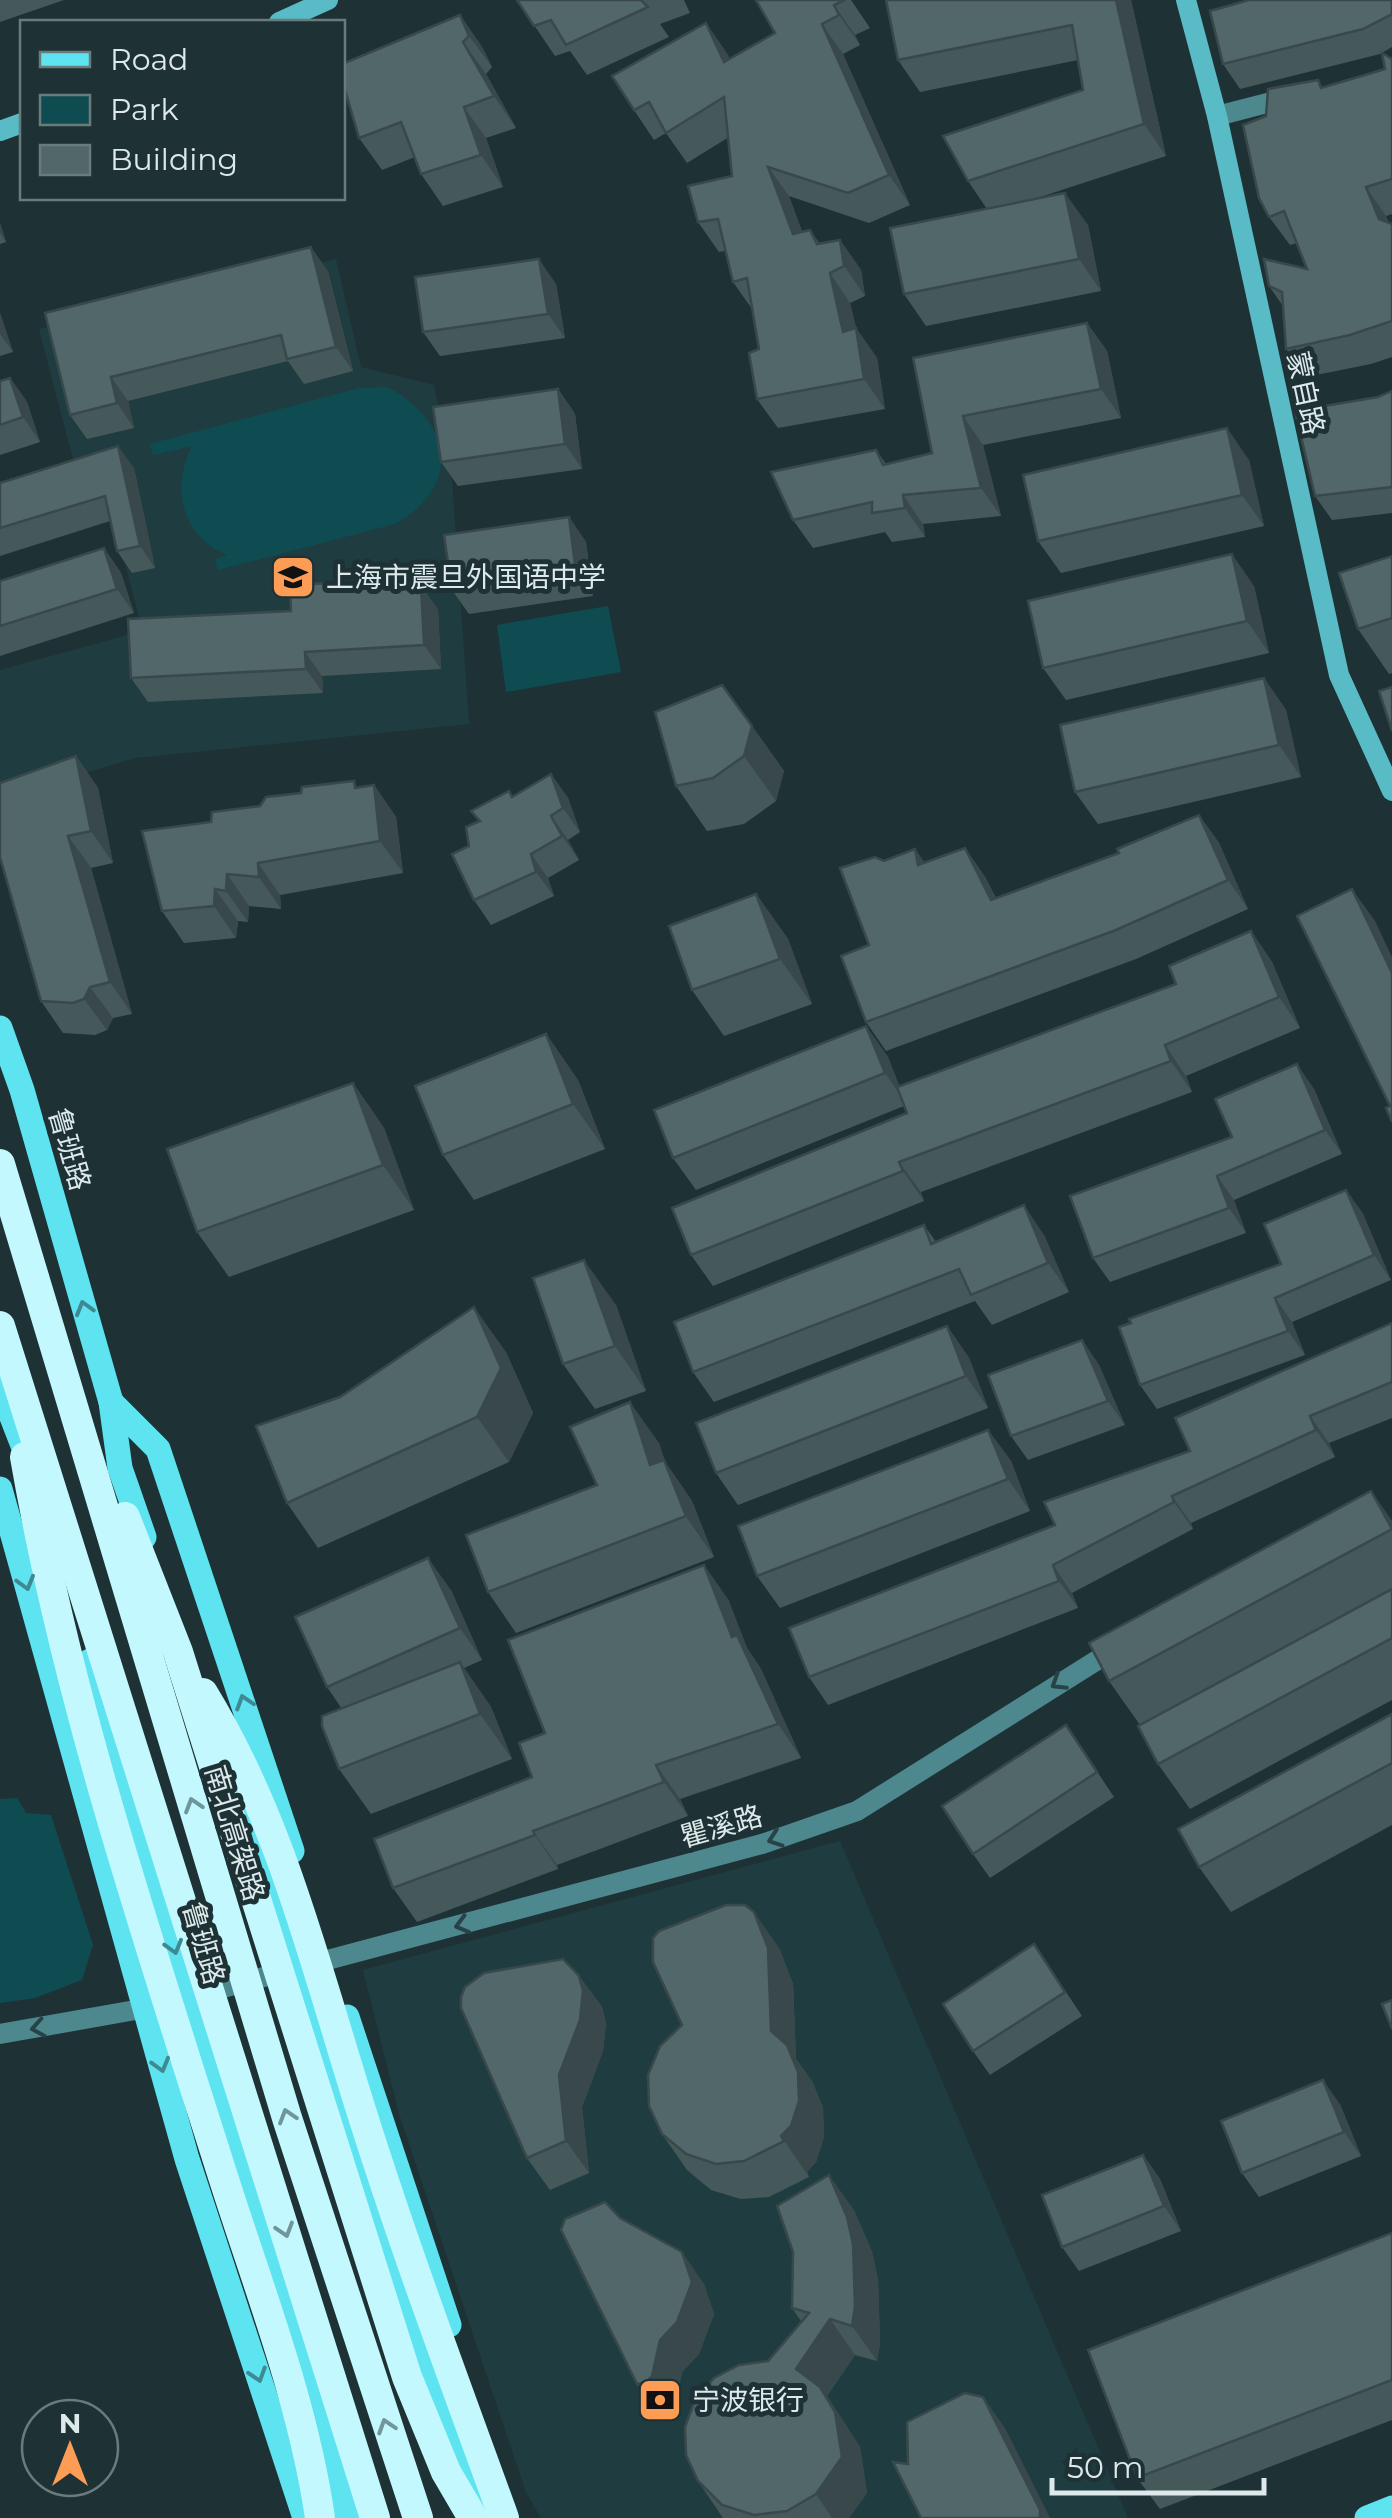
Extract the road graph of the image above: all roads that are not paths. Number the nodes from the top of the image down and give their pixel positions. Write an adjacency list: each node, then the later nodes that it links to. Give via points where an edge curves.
1 (328, 0): 3 (street)
2 (1186, 0): 5 (street, 蒙自路)
3 (284, 20)
4 (1324, 88): 5 (street)
5 (1217, 116): 6 (street, 蒙自路, via 1339,674)
6 (1392, 791)
7 (0, 1028): 12 (main road, 鲁班路, one-way to 7)
8 (0, 1164): 9 (highway, 南北高架路)
9 (48, 1322): 15 (highway); 27 (highway, 南北高架路, one-way to 9, via 287,2118)
10 (2, 1331): 24 (highway, via 37,1525 99,1778 289,2386); 26 (highway, one-way to 26)
11 (0, 1386): 18 (main road, 鲁班路, one-way to 18, via 40,1490)
12 (111, 1402): 16 (main road, 鲁班路, one-way to 12, via 158,1448); 17 (main road, 鲁班路, via 120,1468)
13 (0, 1489): 19 (main road, one-way to 19)
14 (1134, 1639): 16 (street, 瞿溪路, one-way to 16, via 857,1810 762,1844)
15 (178, 1652): 22 (highway, via 239,1752 305,1926); 22 (highway, via 407,2377 446,2472)
16 (328, 1961): 17 (street, 瞿溪路); 22 (main road, 鲁班路, via 482,2426)
17 (298, 1968): 18 (street, 瞿溪路); 22 (main road, 鲁班路, via 375,2226)
18 (189, 1998): 19 (street, 瞿溪路); 25 (main road, 鲁班路)
19 (146, 2009): 20 (street, 瞿溪路, one-way to 20); 23 (main road, one-way to 23, via 187,2159)
20 (0, 2034)
21 (1392, 2508): 28 (main road)
22 (487, 2515)
23 (305, 2518)
24 (320, 2518)
25 (348, 2518)
26 (375, 2518)
27 (418, 2518)
28 (1367, 2518)

